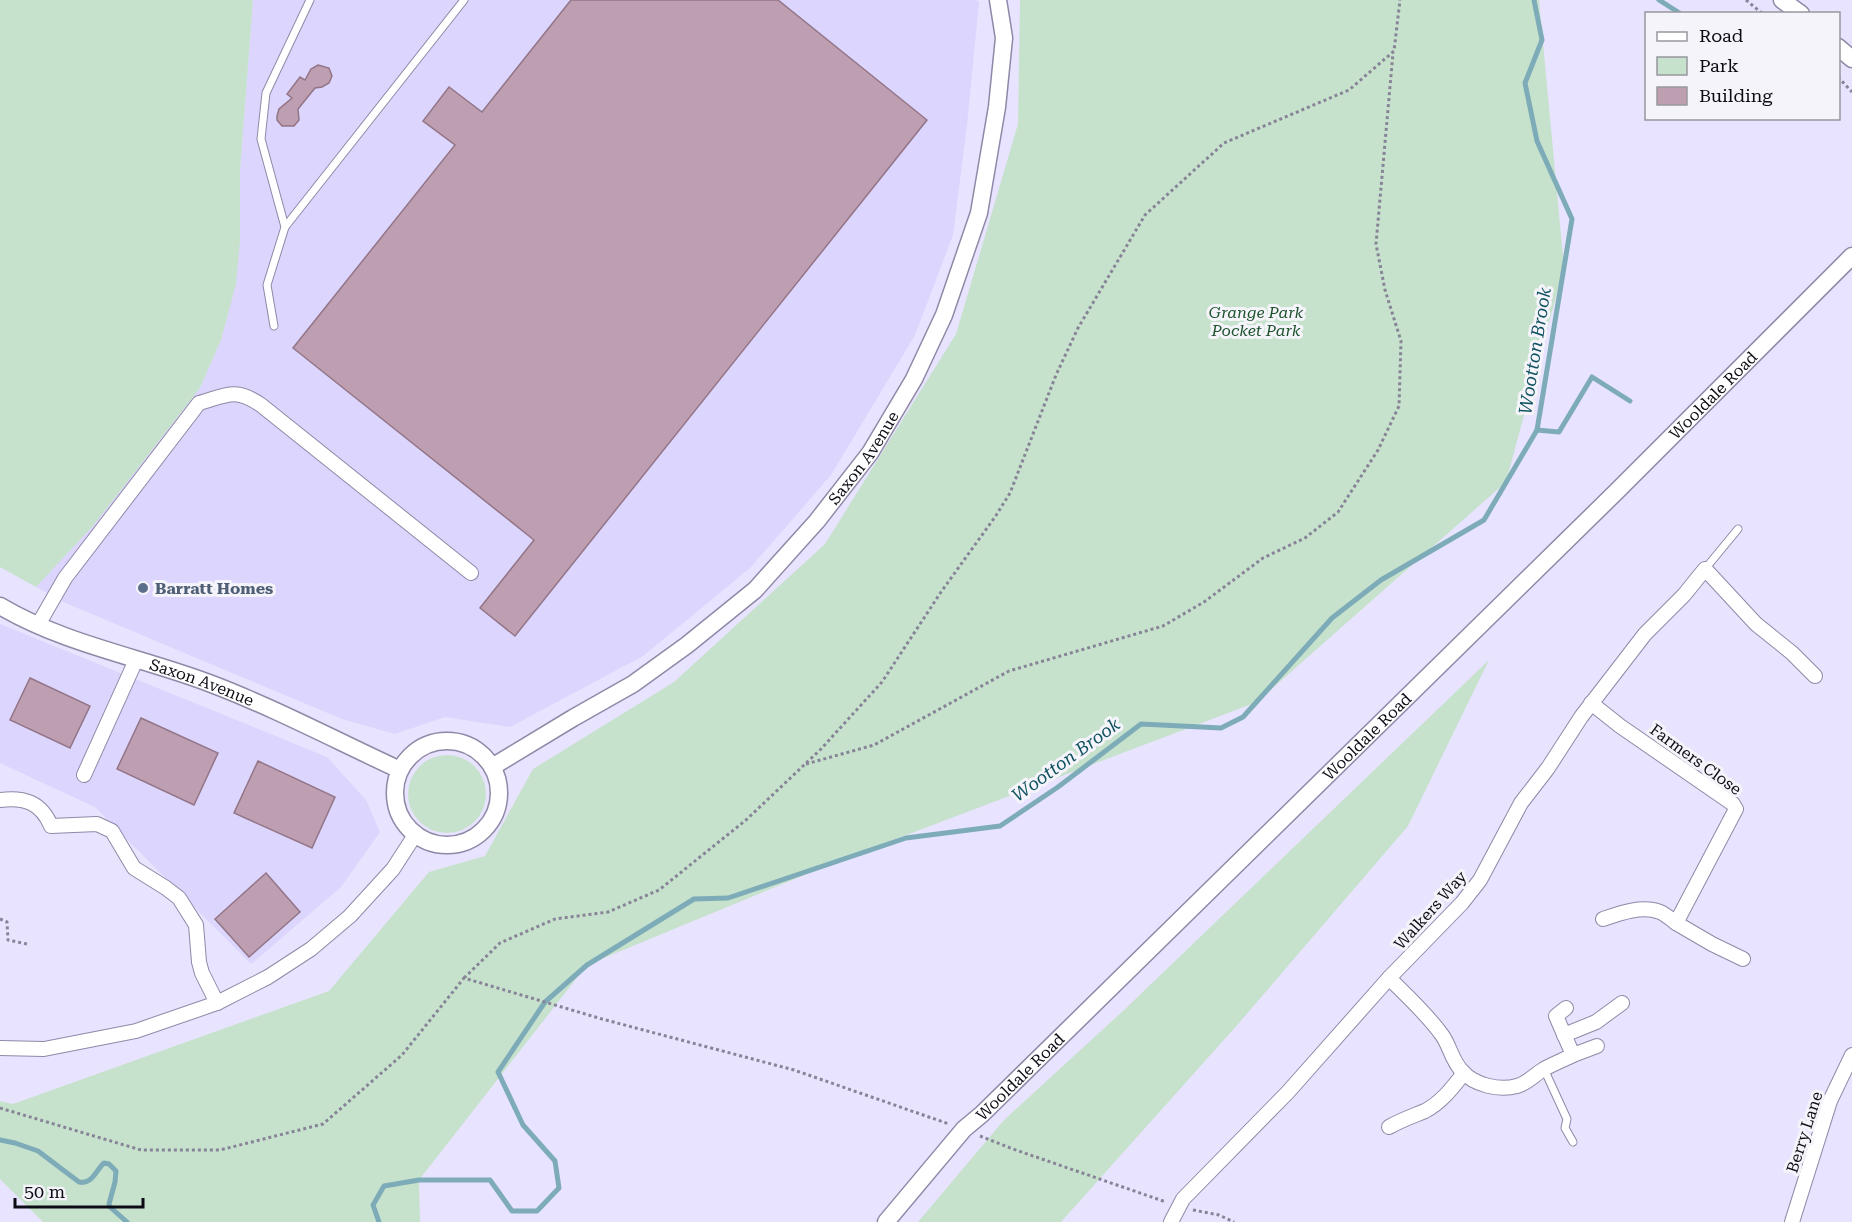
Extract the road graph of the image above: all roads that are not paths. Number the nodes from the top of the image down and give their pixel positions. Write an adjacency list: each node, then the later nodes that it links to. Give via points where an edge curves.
1 (310, 0): 8 (lane, via 266,93 261,139)
2 (464, 0): 8 (lane)
3 (998, 0): 19 (street, Saxon Avenue, via 1004,38 979,213 944,315 914,379 870,453 817,521 755,590 633,684)
4 (1782, 0): 5 (street)
5 (1798, 12)
6 (1840, 48): 7 (street)
7 (1852, 59)
8 (285, 227): 10 (lane, via 267,285)
9 (1852, 256): 40 (street, Wooldale Road, via 1626,483 964,1129)
10 (274, 326)
11 (1738, 529): 12 (lane)
12 (1705, 569): 17 (street, via 1756,624); 18 (street, Walkers Way, via 1645,634)
13 (471, 573): 15 (street, via 261,405 247,395 233,394 199,403 65,578)
14 (0, 606): 15 (street, Saxon Avenue)
15 (38, 625): 16 (street, Saxon Avenue)
16 (136, 660): 20 (street, Saxon Avenue, via 208,683 276,711); 21 (street)
17 (1815, 676)
18 (1591, 703): 25 (street, Farmers Close, via 1736,809); 27 (street, Walkers Way, via 1521,803 1480,880)
19 (492, 767): 20 (street, via 480,753 453,741 429,744 413,753); 23 (street, via 499,791 496,812 486,827 464,843 446,845)
20 (400, 770): 23 (street, via 395,800 400,817)
21 (84, 775)
22 (0, 800): 28 (street, via 22,798 46,814 51,826 97,824 112,831 134,868 179,898 190,915 196,925 198,962)
23 (416, 835): 28 (street, via 393,869 350,916 311,949)
24 (1603, 919): 25 (street, via 1644,909 1660,912)
25 (1676, 923): 26 (street)
26 (1743, 959)
27 (1389, 978): 37 (street, via 1444,1037); 41 (street, Walkers Way, via 1288,1092 1183,1199)
28 (217, 1003): 33 (street, via 136,1031 44,1049)
29 (1622, 1003): 31 (street, via 1596,1022)
30 (1566, 1008): 31 (street, via 1556,1016)
31 (1564, 1035): 34 (street)
32 (1597, 1046): 34 (street)
33 (0, 1048)
34 (1573, 1055): 36 (street)
35 (1852, 1056): 42 (street, Berry Lane, via 1830,1101)
36 (1544, 1069): 37 (street, via 1511,1088 1481,1084); 39 (lane)
37 (1464, 1073): 38 (street, via 1438,1102)
38 (1389, 1127)
39 (1573, 1142)
40 (886, 1222)
41 (1171, 1222)
42 (1792, 1222)

